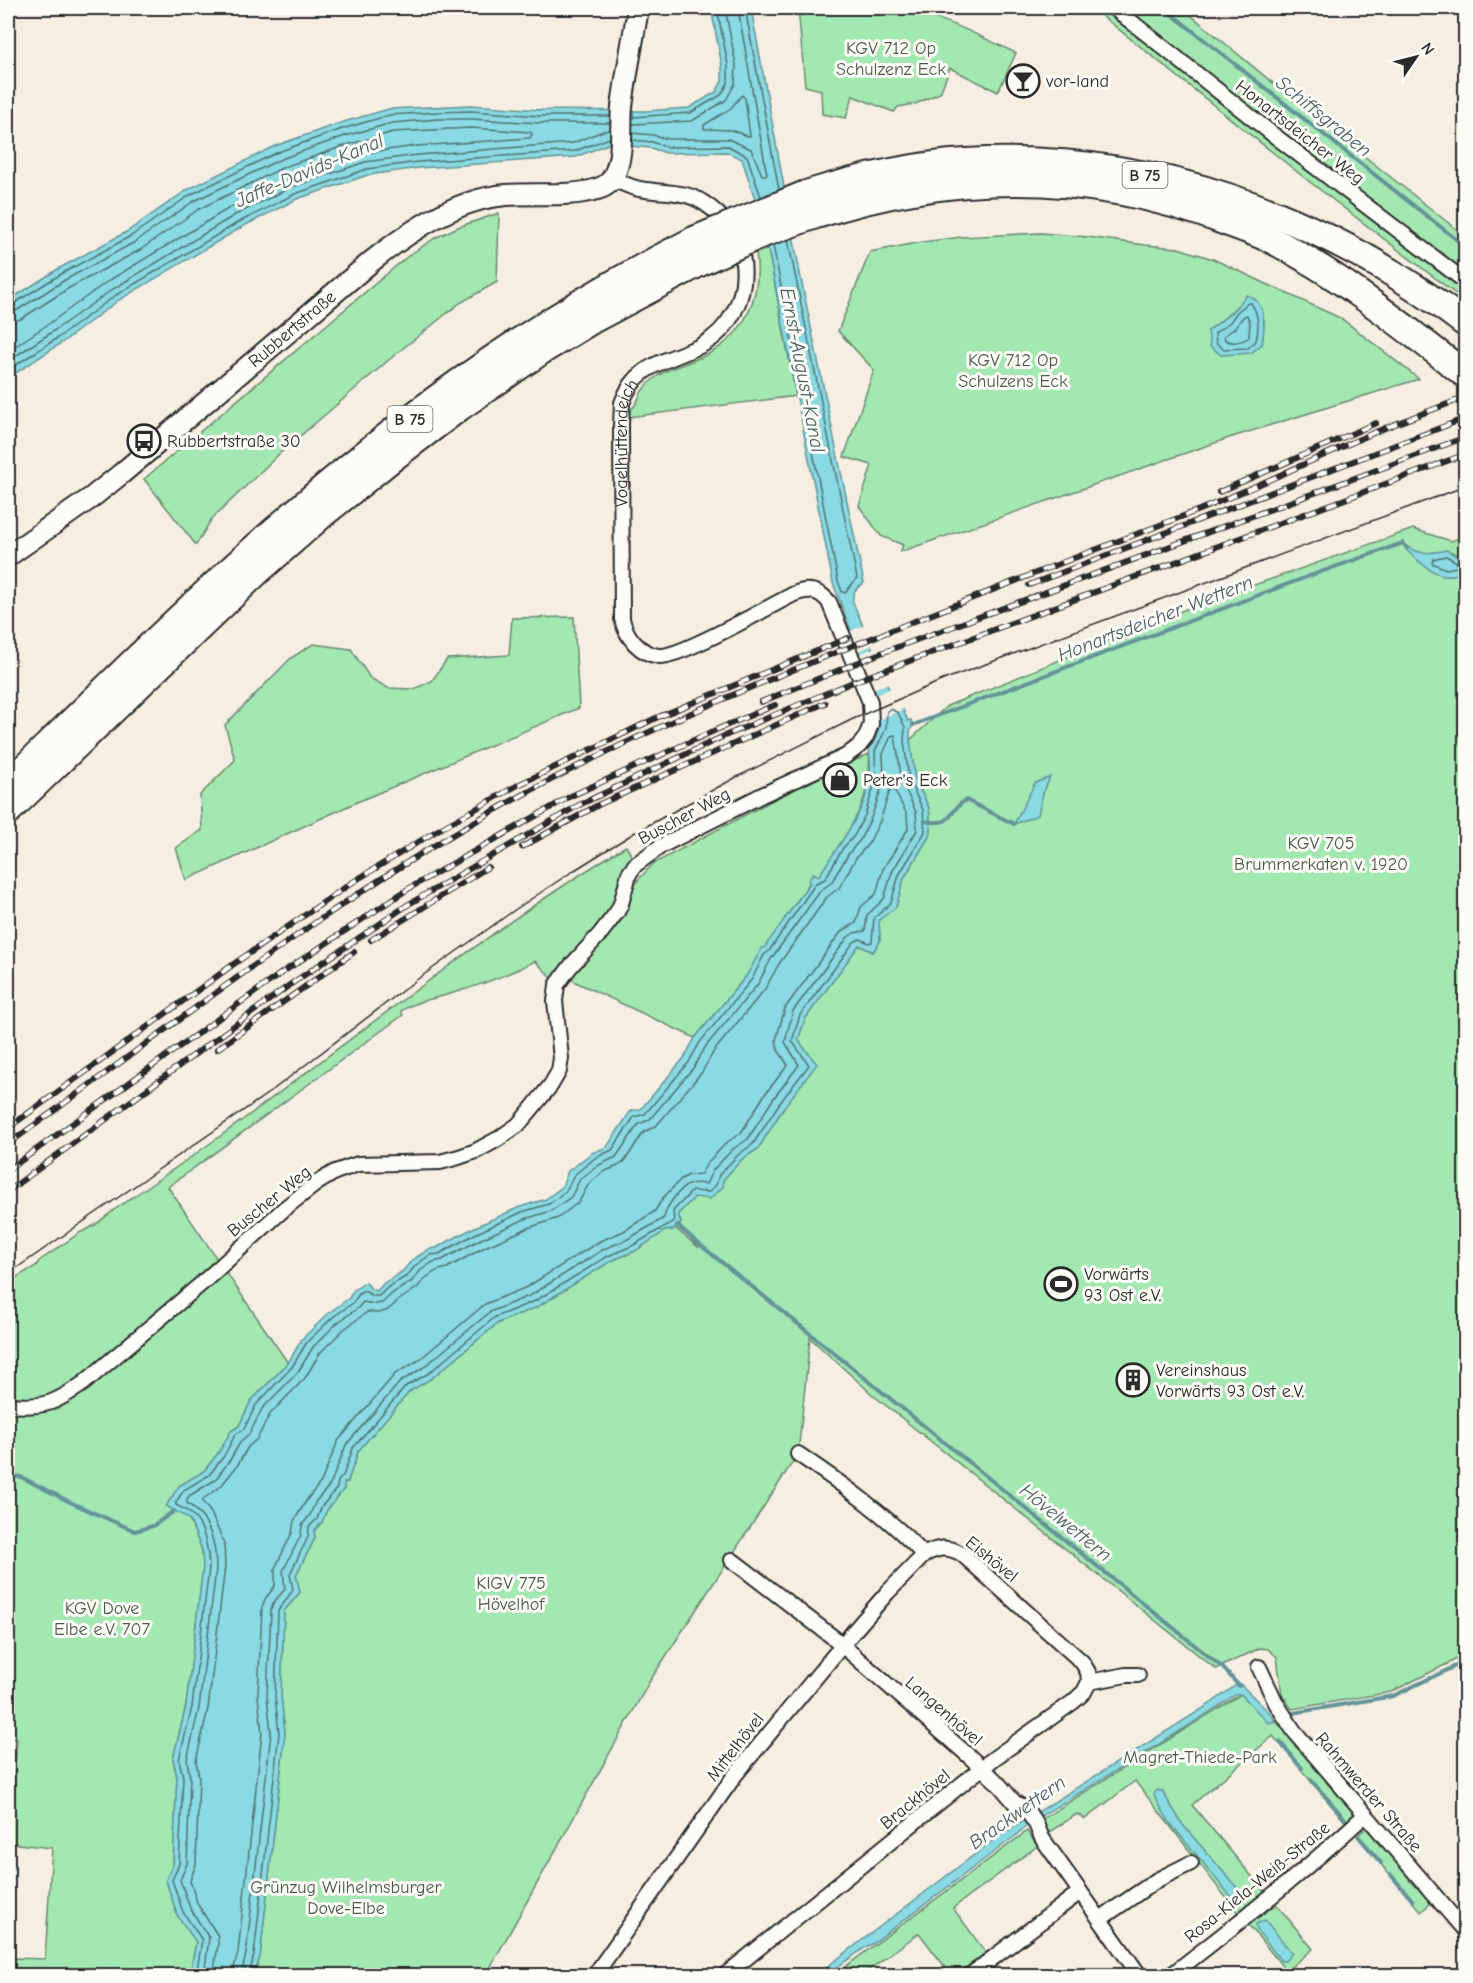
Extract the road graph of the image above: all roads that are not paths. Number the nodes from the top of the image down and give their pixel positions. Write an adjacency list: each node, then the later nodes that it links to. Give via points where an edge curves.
1 (638, 8): 3 (street, via 622,109 619,160)
2 (1114, 8): 6 (street, Honartsdeicher Weg)
3 (612, 178): 9 (street, Rubbertstraße, via 603,187 589,191 502,195 468,204 404,236 92,498); 10 (street, Vogelhüttendeich, via 631,187 683,194 703,202 731,229 741,249 744,270 738,304 721,330 705,343 647,368 629,387 622,403 624,627 638,646 652,654 668,655 794,594 817,592 832,608 870,702 870,729)
4 (809, 205): 5 (highway, B 75, bridge, via 760,235); 7 (highway, B 75, via 853,180 964,162 1068,162 1121,169 1233,198 1282,217 1397,276); 8 (highway, B 75, via 851,203 980,182 1062,184 1154,198 1266,238 1312,262)
5 (700, 250): 11 (highway, B 75, via 605,288 510,347 384,439 233,568); 12 (highway, B 75, via 460,407 323,514 257,572)
6 (1466, 282)
7 (1466, 324)
8 (1466, 375)
9 (8, 556)
10 (853, 751): 13 (street, Buscher Weg, via 661,846 635,865 628,874 617,912 557,985 559,1071 510,1131 476,1151 440,1162 358,1164 335,1172 285,1208 84,1383 48,1404)
11 (8, 784)
12 (8, 811)
13 (8, 1405)
14 (798, 1454): 15 (street, via 857,1495)
15 (924, 1555): 17 (street, Mittelhövel); 20 (street, Eishövel, via 943,1548 962,1554 1082,1662)
16 (732, 1560): 17 (street, Langenhövel)
17 (843, 1645): 21 (street, Langenhövel); 27 (street, Mittelhövel, via 735,1775)
18 (1258, 1667): 22 (street, Rahmwerder Straße, via 1287,1723)
19 (1138, 1675): 20 (street)
20 (1089, 1682): 21 (street, Brackhövel, via 1073,1702)
21 (982, 1768): 24 (street, Langenhövel, via 1015,1803 1026,1809); 28 (street, Brackhövel)
22 (1365, 1815): 26 (street, Rahmwerder Straße); 31 (street, Rosa-Kiela-Weiß-Straße, via 1336,1843)
23 (1191, 1863): 25 (street, via 1157,1880)
24 (1080, 1892): 25 (street, Langenhövel); 29 (street)
25 (1100, 1919): 30 (street, Langenhövel)
26 (1466, 1932)
27 (594, 1976)
28 (724, 1976)
29 (969, 1976)
30 (1140, 1976)
31 (1170, 1976)

